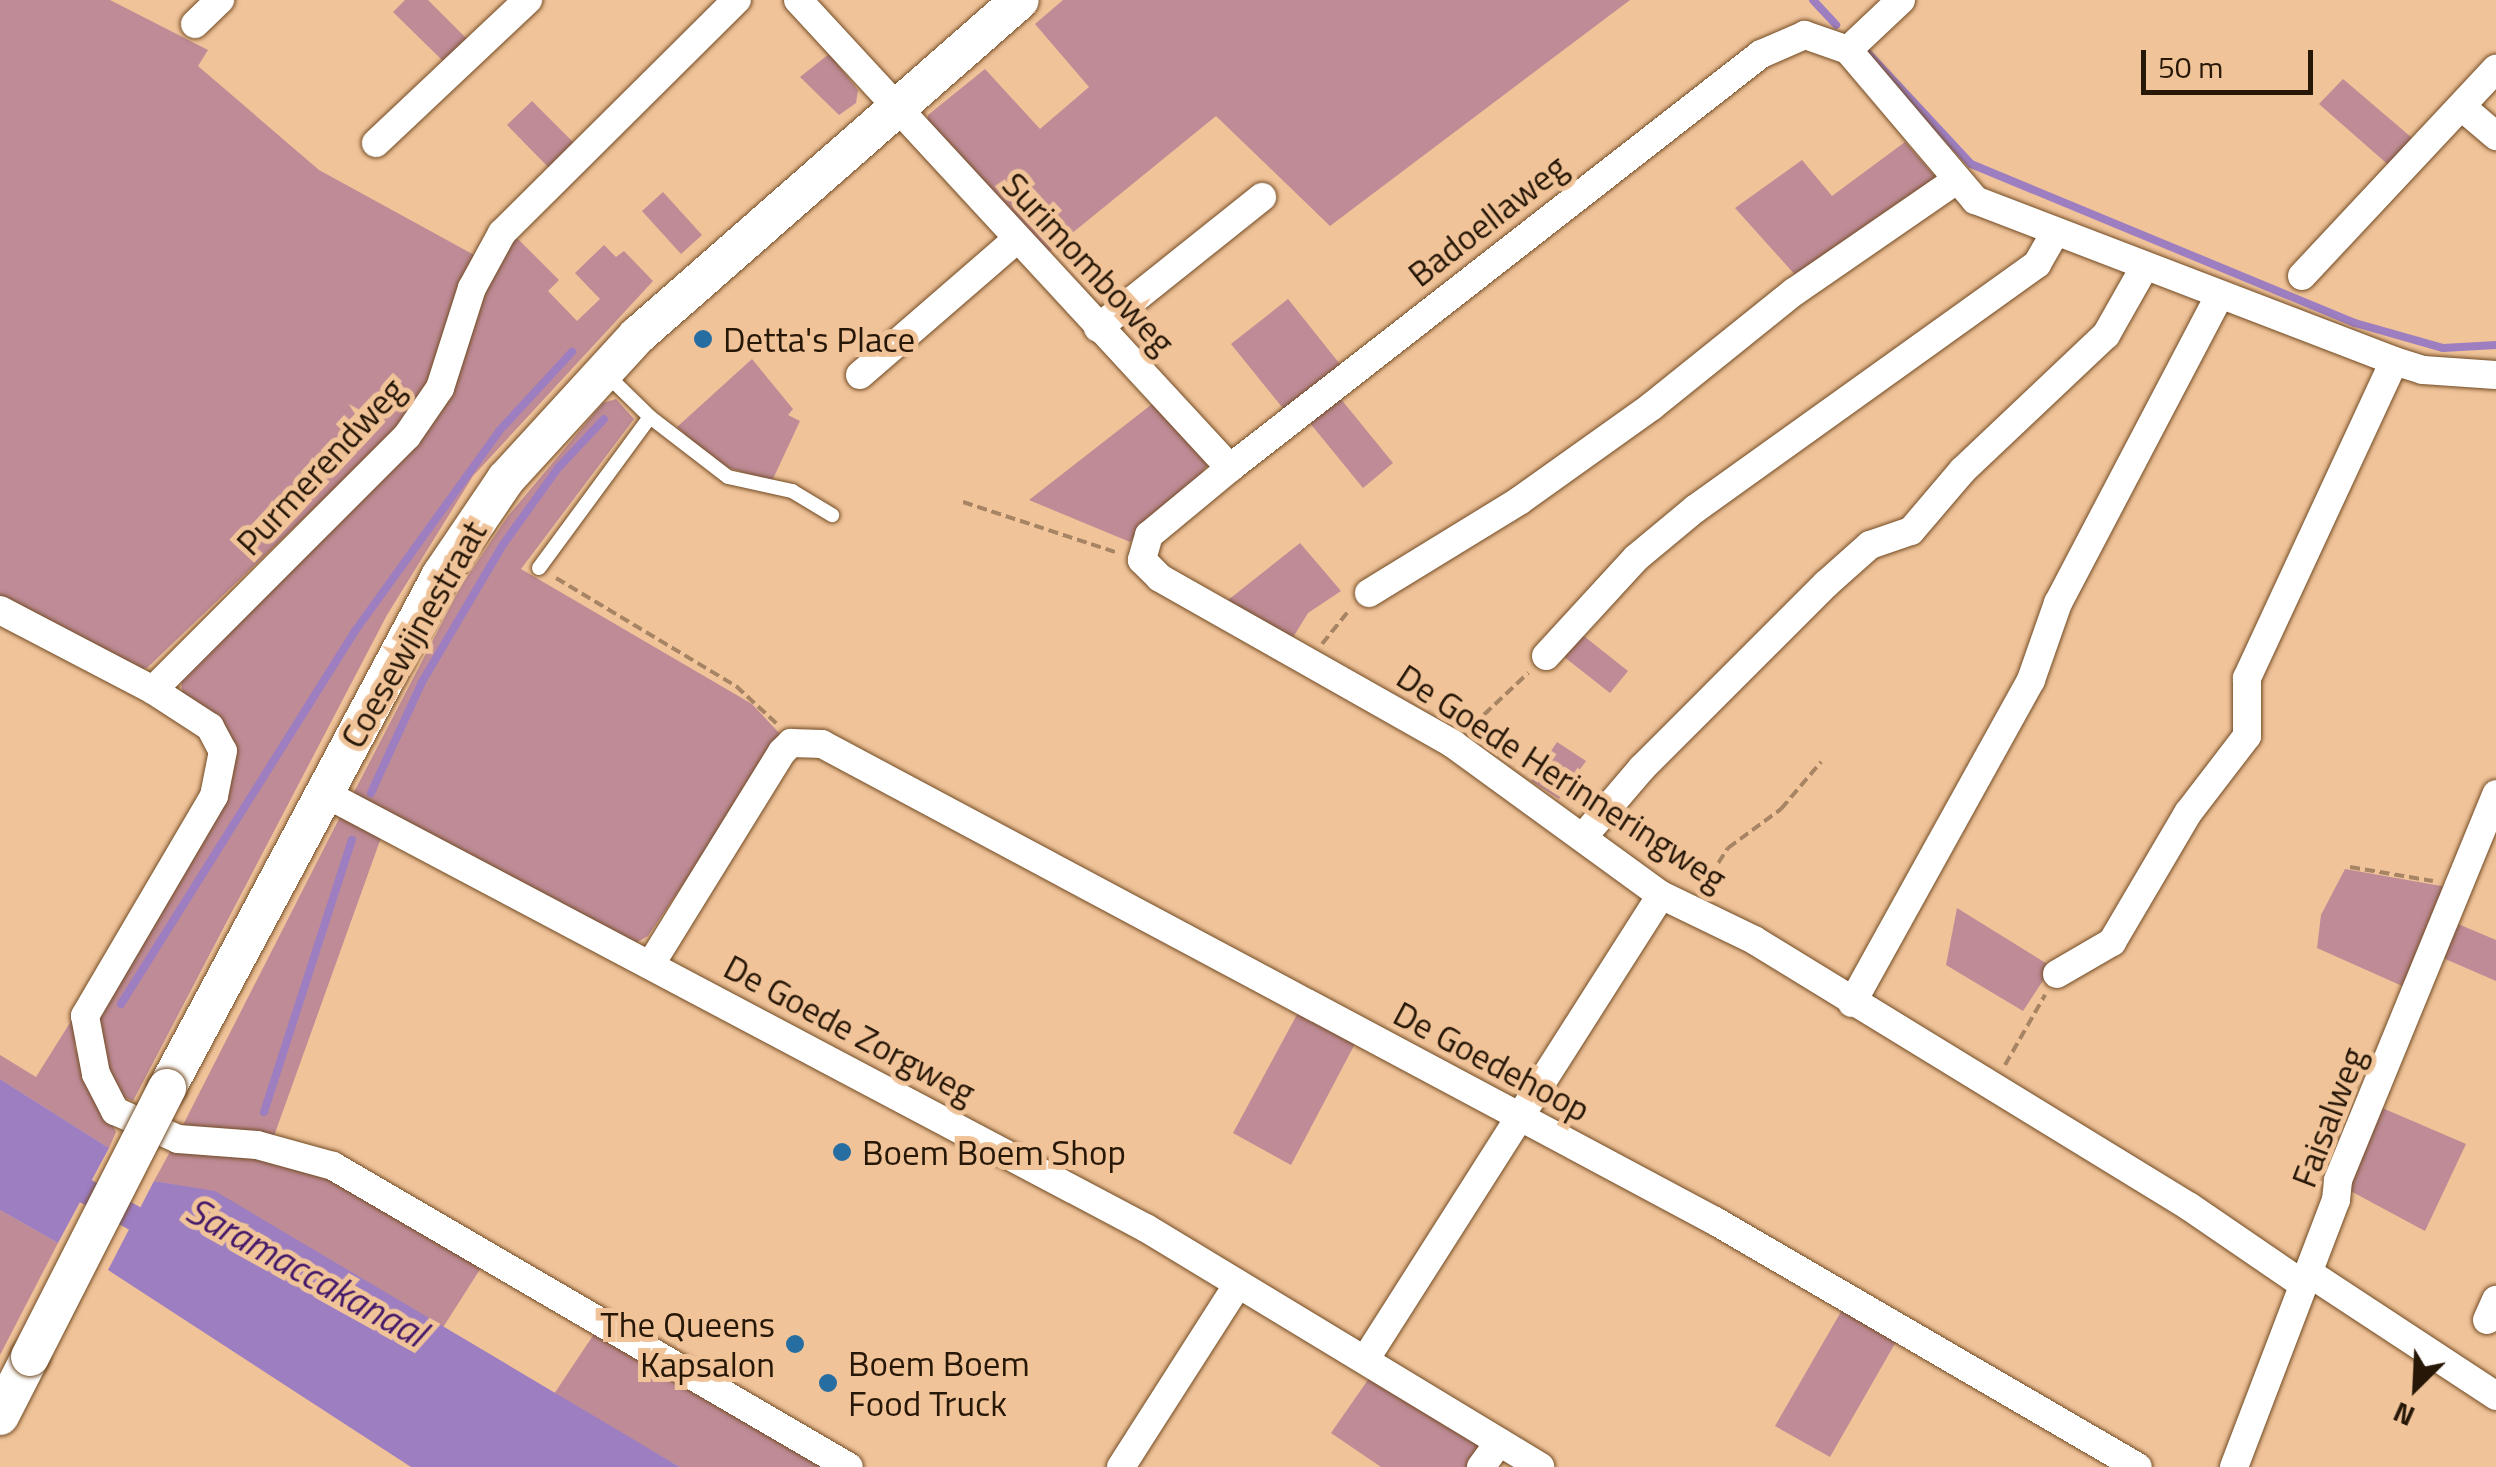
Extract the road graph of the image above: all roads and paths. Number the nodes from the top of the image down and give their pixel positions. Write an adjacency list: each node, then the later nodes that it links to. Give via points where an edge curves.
1 (220, 0): 7 (street)
2 (528, 0): 13 (street)
3 (737, 0): 36 (street, Purmerendweg, via 502,234 472,288 440,388 407,436)
4 (798, 0): 11 (street, Surimomboweg)
5 (1020, 0): 11 (main road, Coesewijnestraat)
6 (1901, 0): 8 (street)
7 (196, 24)
8 (1848, 50): 14 (street); 27 (street, Badoellaweg, via 1805,34 1760,54)
9 (2496, 69): 10 (street)
10 (2462, 107): 12 (street); 19 (street)
11 (895, 108): 17 (street, Surimomboweg); 23 (main road, Coesewijnestraat)
12 (2496, 136)
13 (376, 144)
14 (1956, 181): 16 (street, via 1975,200); 32 (street, via 1794,292 1519,501)
15 (1262, 197): 21 (street)
16 (2054, 236): 18 (street); 34 (street, via 2037,264 1695,508 1636,558)
17 (1016, 240): 21 (street, Surimomboweg); 24 (street)
18 (2145, 266): 20 (street); 42 (street, via 2106,335 1963,470 1911,531 1870,545 1826,584 1642,768)
19 (2302, 276)
20 (2219, 296): 22 (street); 49 (street, via 2058,603 2030,680)
21 (1098, 328): 27 (street, Surimomboweg)
22 (2394, 361): 25 (street); 48 (street, via 2247,678 2247,736 2188,813 2112,942)
23 (603, 372): 26 (lane); 40 (main road, Coesewijnestraat, via 469,531)
24 (860, 375)
25 (2496, 375)
26 (650, 417): 29 (lane, via 728,476 792,491); 31 (lane)
27 (1230, 468): 30 (street, Badoellaweg, via 1149,535)
28 (963, 502): 30 (path)
29 (832, 514)
30 (1142, 560): 35 (street, De Goede Herinneringweg, via 1152,573)
31 (538, 568): 37 (path, via 736,686)
32 (1369, 593): 35 (path, via 1336,622)
33 (0, 610): 36 (street)
34 (1546, 656): 38 (path)
35 (1312, 662): 38 (street, De Goede Herinneringweg)
36 (153, 690): 58 (street, via 210,727 223,752 223,772 85,1016 96,1074 115,1111 178,1139 257,1146 333,1166)
37 (796, 742): 47 (street); 51 (street, De Goedehoop, via 880,770)
38 (1453, 744): 42 (street, De Goede Herinneringweg)
39 (1820, 762): 46 (path, via 1781,810 1728,848)
40 (324, 792): 47 (street, De Goede Zorgweg); 56 (main road, Coesewijnestraat, bridge)
41 (2496, 794): 44 (street, Faisalweg)
42 (1584, 837): 45 (street, De Goede Herinneringweg)
43 (2350, 867): 44 (path)
44 (2463, 884): 52 (street, Faisalweg, via 2338,1180)
45 (1661, 895): 46 (street, De Goede Herinneringweg); 51 (street)
46 (1695, 912): 49 (street, De Goede Herinneringweg)
47 (651, 964): 53 (street, De Goede Zorgweg, via 1115,1211)
48 (2058, 974): 50 (path)
49 (1852, 1003): 50 (street, De Goede Herinneringweg)
50 (1992, 1086): 52 (street, De Goede Herinneringweg)
51 (1523, 1122): 54 (street); 62 (street, De Goedehoop, via 1715,1221)
52 (2306, 1279): 55 (street, De Goede Herinneringweg); 63 (street, Faisalweg)
53 (1238, 1284): 54 (street, De Goede Zorgweg); 59 (street)
54 (1365, 1360): 57 (street, De Goede Zorgweg)
55 (2496, 1396)
56 (0, 1416)
57 (1499, 1442): 60 (street); 61 (street, De Goede Zorgweg)
58 (849, 1467)
59 (1121, 1467)
60 (1481, 1467)
61 (1540, 1467)
62 (2138, 1467)
63 (2234, 1467)

